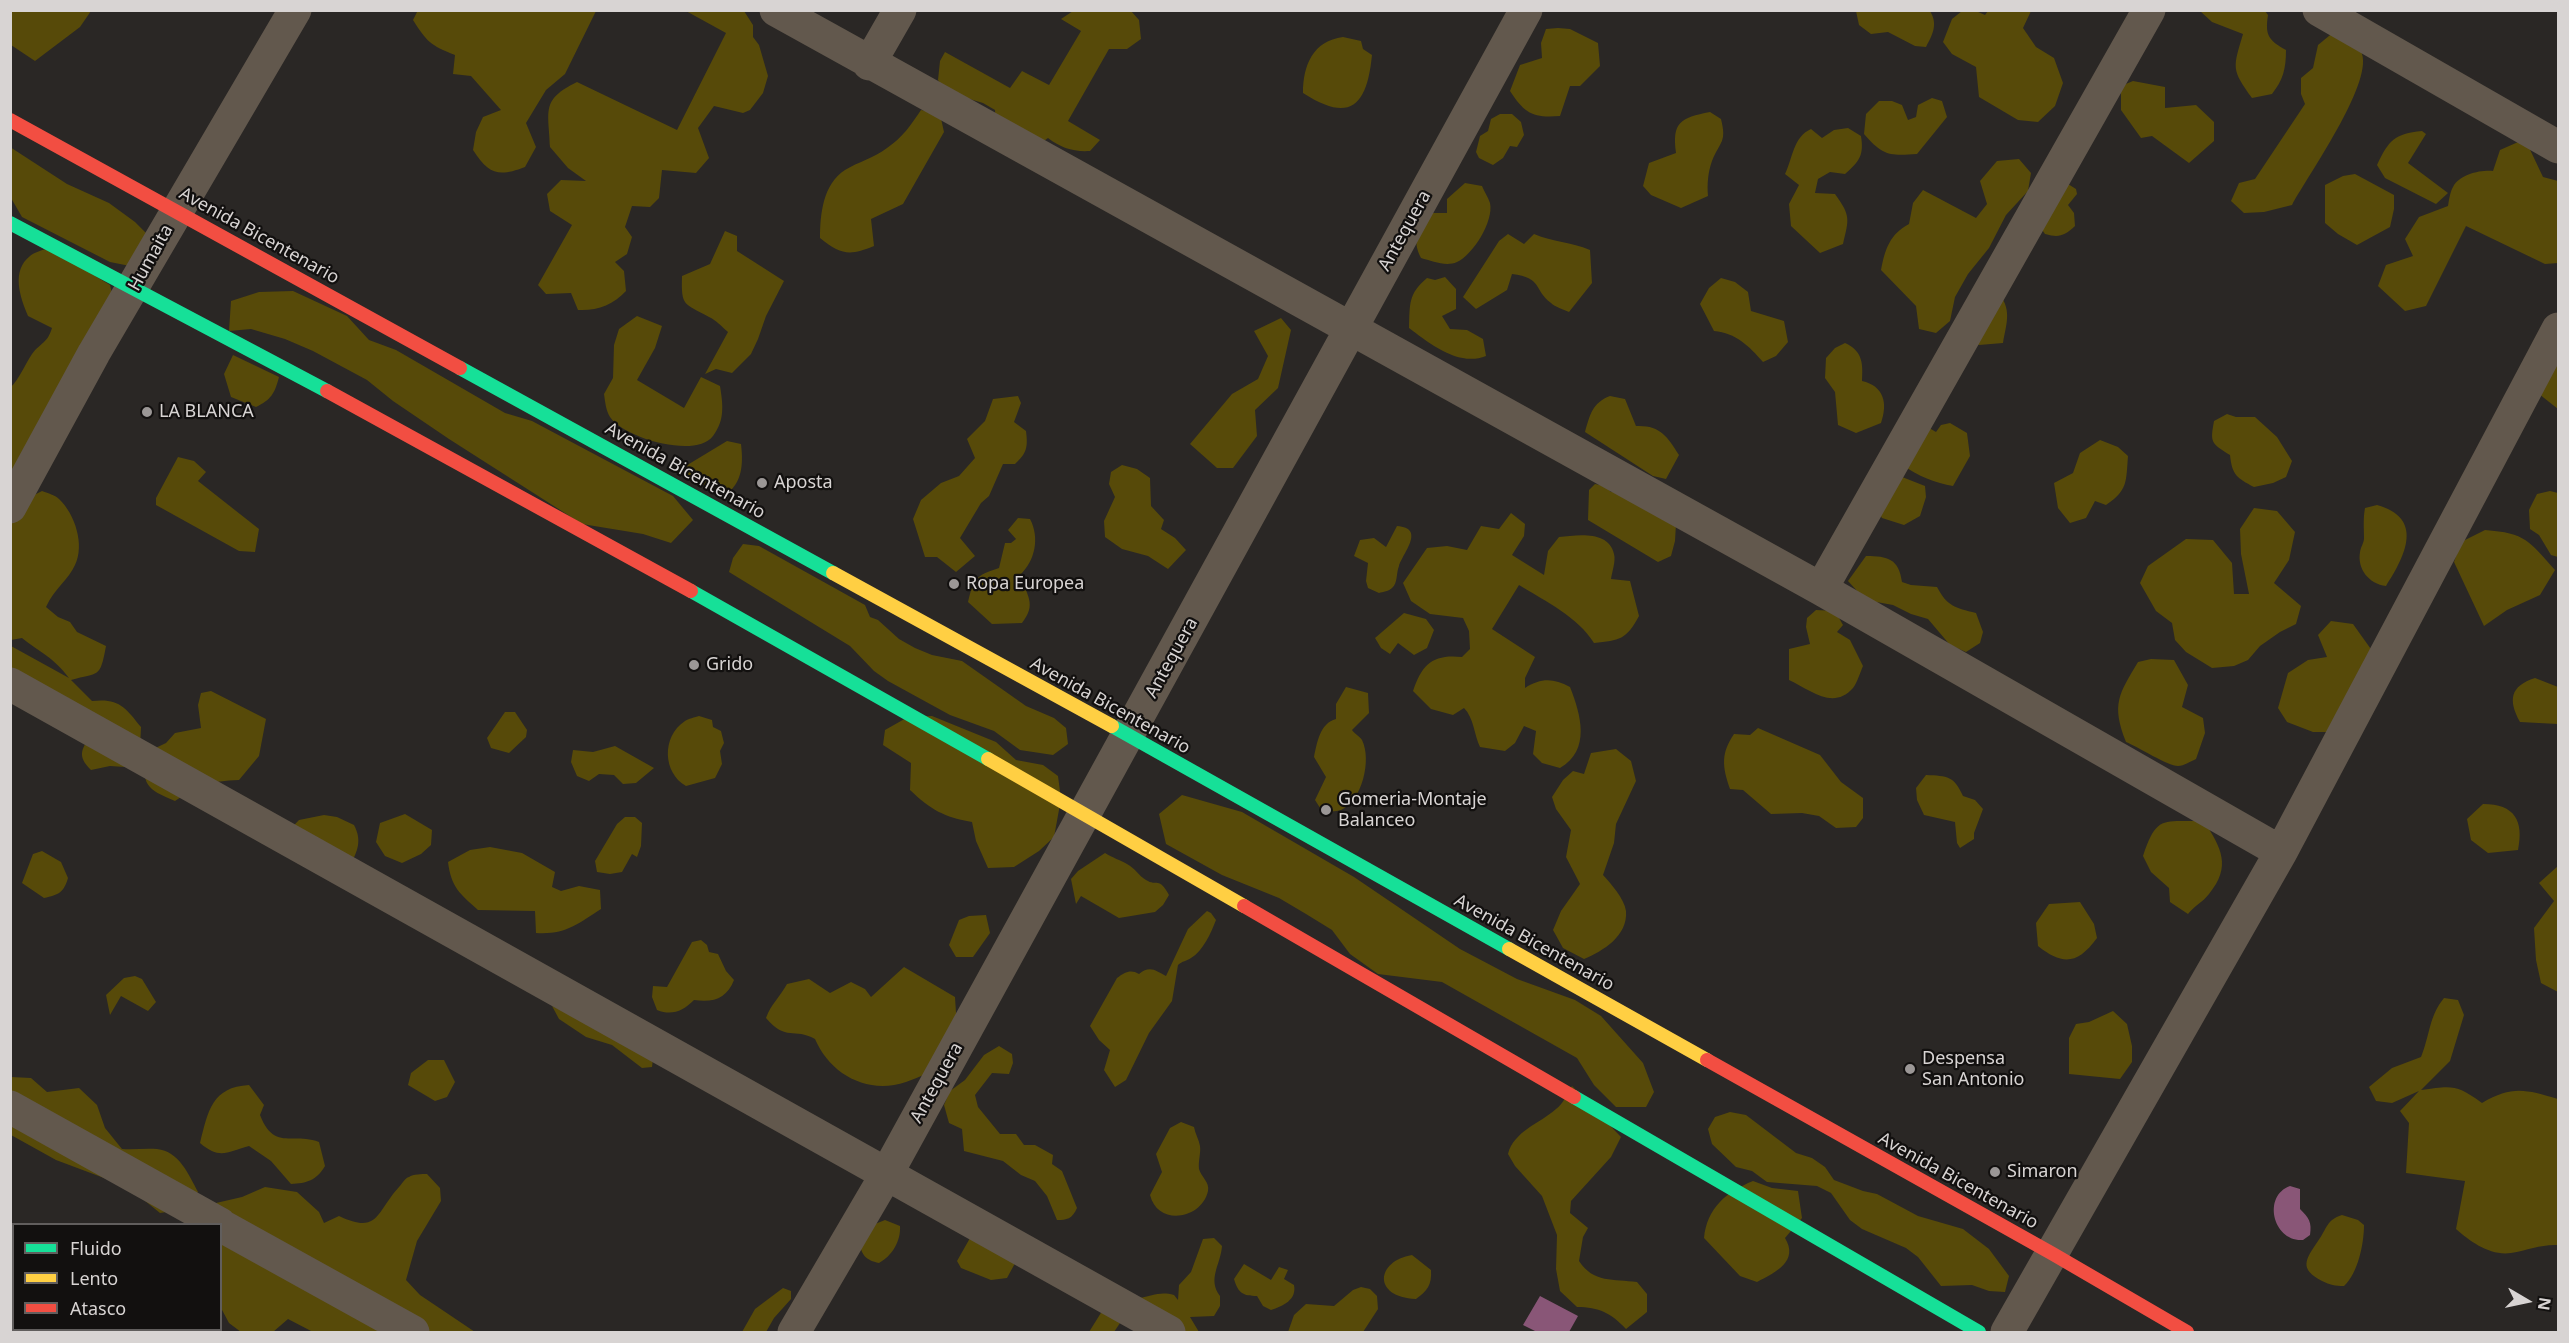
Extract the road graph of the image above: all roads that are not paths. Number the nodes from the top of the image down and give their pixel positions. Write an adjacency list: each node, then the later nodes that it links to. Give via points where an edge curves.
1 (295, 10): 10 (street, Humaita)
2 (776, 10): 7 (street)
3 (900, 10): 7 (street)
4 (1526, 10): 14 (street, Antequera)
5 (2149, 10): 16 (street)
6 (2319, 10): 9 (street)
7 (870, 64): 14 (street)
8 (10, 120): 10 (street, Avenida Bicentenario)
9 (2559, 147)
10 (177, 211): 12 (street, Humaita); 18 (street, Avenida Bicentenario)
11 (10, 223): 12 (street)
12 (135, 287): 15 (street, Humaita, via 94,353); 19 (street, via 610,546)
13 (2559, 329): 20 (street)
14 (1351, 331): 16 (street); 18 (street, Antequera)
15 (10, 507)
16 (1821, 590): 20 (street)
17 (10, 684): 22 (street)
18 (1129, 736): 19 (street, Antequera); 25 (street, Avenida Bicentenario)
19 (1085, 813): 22 (street, Antequera); 29 (street)
20 (2281, 852): 25 (street)
21 (10, 1107): 23 (street)
22 (886, 1175): 27 (street, Antequera); 28 (street)
23 (216, 1223)
24 (222, 1226): 26 (street)
25 (2052, 1254): 30 (street); 31 (street, Avenida Bicentenario)
26 (413, 1332)
27 (794, 1332)
28 (1169, 1332)
29 (1979, 1332)
30 (2007, 1332)
31 (2187, 1332)

